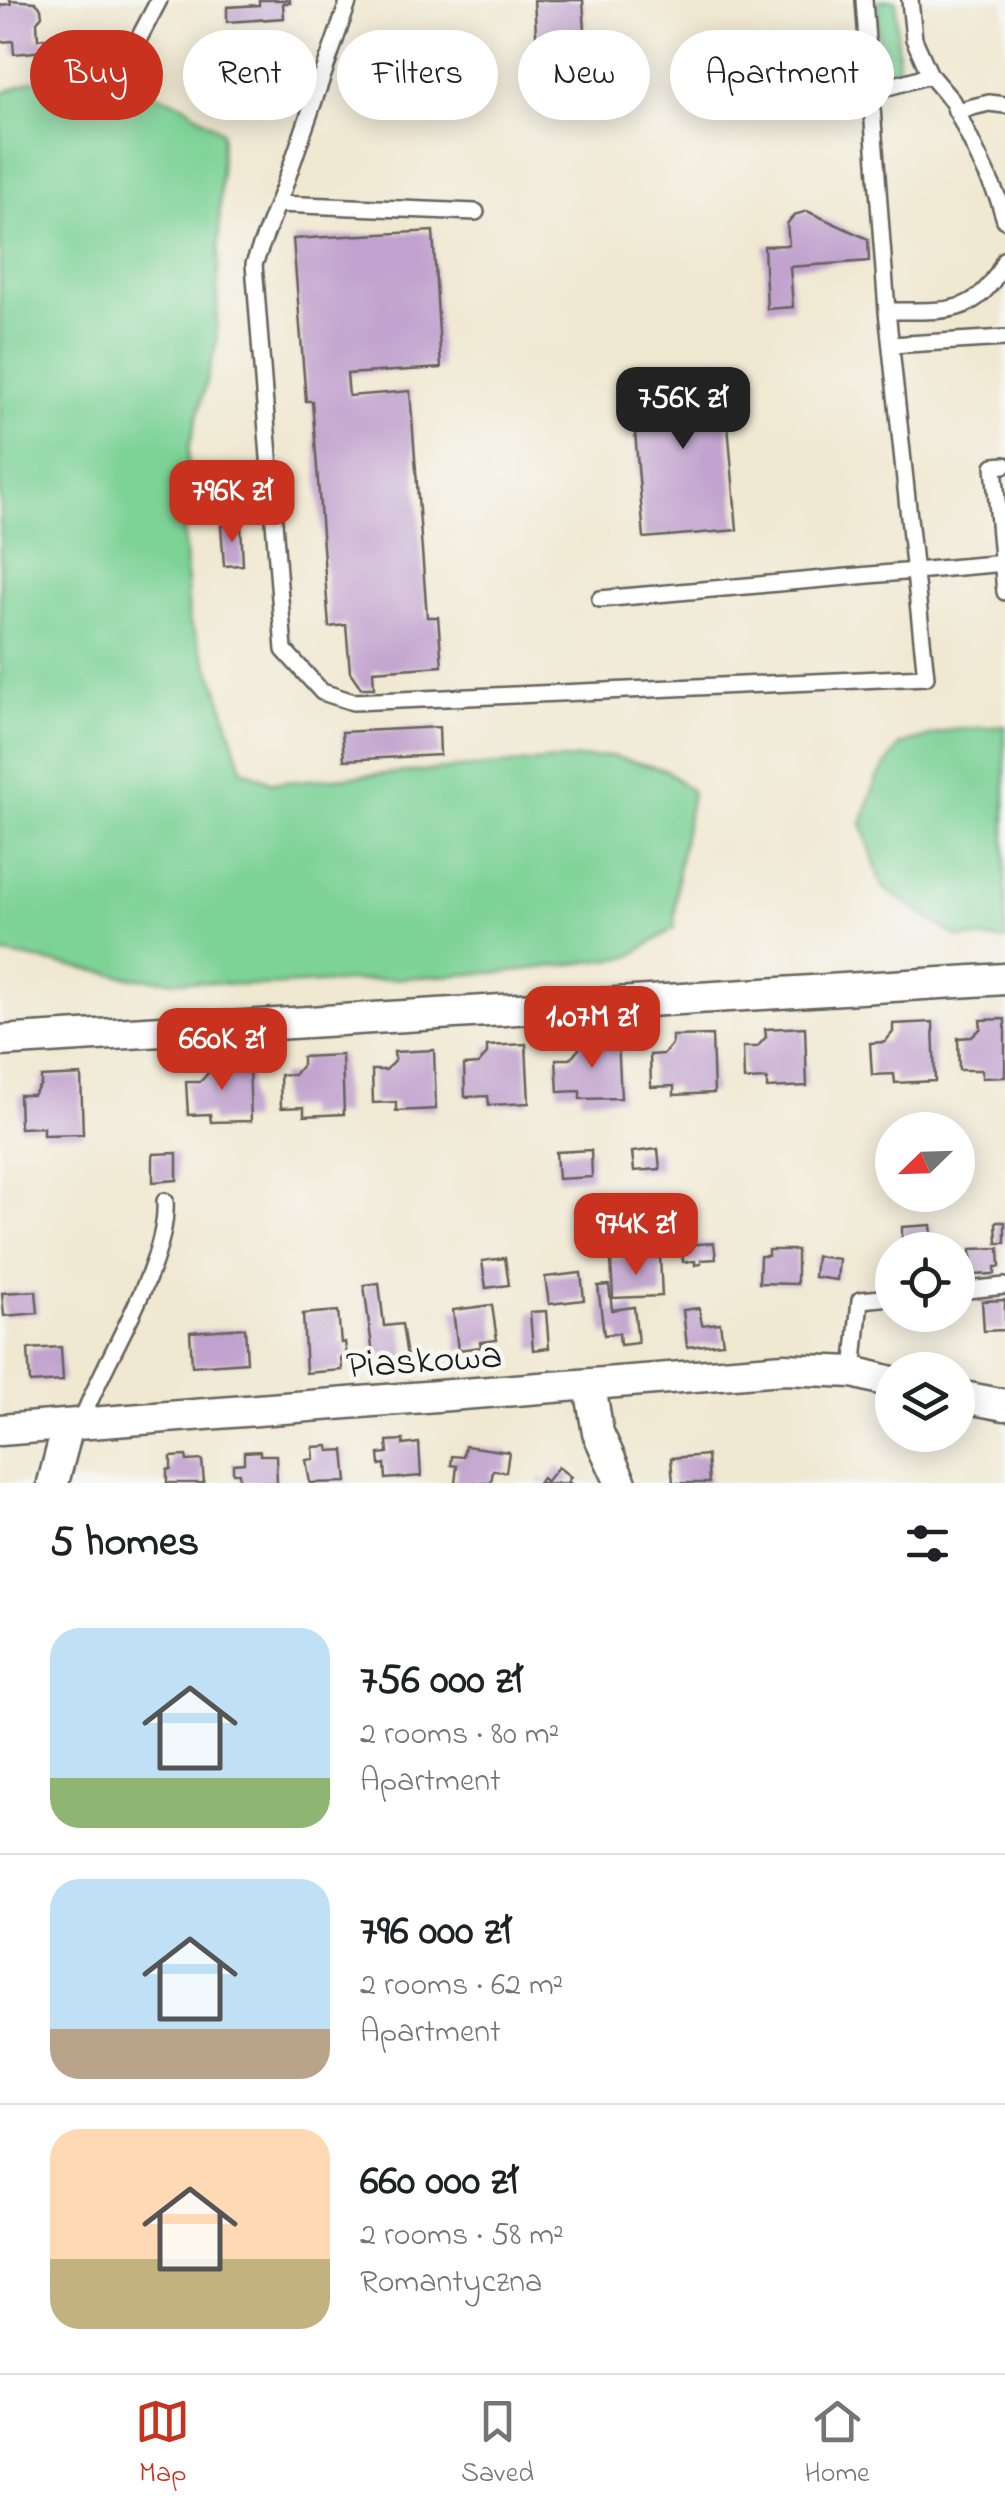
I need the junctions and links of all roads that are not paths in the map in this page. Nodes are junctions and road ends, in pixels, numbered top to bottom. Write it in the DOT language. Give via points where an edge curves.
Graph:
graph roads {
  1 [pos="158,0"];
  2 [pos="349,0"];
  3 [pos="864,0"];
  4 [pos="910,0"];
  5 [pos="144,30"];
  6 [pos="866,30"];
  7 [pos="930,76"];
  8 [pos="894,86"];
  9 [pos="1001,108"];
  10 [pos="956,111"];
  11 [pos="873,120"];
  12 [pos="278,204"];
  13 [pos="476,212"];
  14 [pos="1005,220"];
  15 [pos="1005,259"];
  16 [pos="958,310"];
  17 [pos="887,311"];
  18 [pos="1005,338"];
  19 [pos="961,341"];
  20 [pos="891,345"];
  21 [pos="1005,465"];
  22 [pos="1004,563"];
  23 [pos="914,570"];
  24 [pos="1005,592"];
  25 [pos="600,599"];
  26 [pos="1005,979"];
  27 [pos="0,1041"];
  28 [pos="164,1200"];
  29 [pos="1005,1286"];
  30 [pos="975,1289"];
  31 [pos="875,1299"];
  32 [pos="853,1372"];
  33 [pos="875,1378"];
  34 [pos="590,1386"];
  35 [pos="975,1399"];
  36 [pos="1005,1405"];
  37 [pos="74,1426"];
  38 [pos="0,1430"];
  39 [pos="54,1483"];
  40 [pos="622,1483"];
  1 -- 5 [label="lane"];
  2 -- 12 [label="lane"];
  3 -- 6 [label="lane"];
  4 -- 7 [label="lane" via="914,40"];
  7 -- 8 [label="lane"];
  7 -- 10 [label="lane"];
  9 -- 10 [label="lane"];
  10 -- 14 [label="lane"];
  11 -- 17 [label="lane"];
  12 -- 13 [label="lane"];
  12 -- 23 [label="lane" via="254,264 284,650 322,692 352,702 926,677"];
  15 -- 16 [label="lane" via="992,287"];
  16 -- 17 [label="lane"];
  16 -- 19 [label="lane"];
  17 -- 20 [label="lane"];
  18 -- 19 [label="lane"];
  19 -- 20 [label="lane"];
  20 -- 23 [label="lane"];
  21 -- 22 [label="lane" via="994,466"];
  22 -- 23 [label="lane"];
  22 -- 24 [label="lane"];
  23 -- 25 [label="lane"];
  26 -- 27 [label="street"];
  28 -- 37 [label="lane" via="145,1282"];
  29 -- 30 [label="lane"];
  31 -- 32 [label="lane" via="860,1300"];
  32 -- 33 [label="street, Piaskowa"];
  32 -- 34 [label="street, Piaskowa" via="784,1369"];
  34 -- 37 [label="street, Piaskowa"];
  34 -- 40 [label="street" via="598,1433"];
  35 -- 36 [label="street"];
  37 -- 38 [label="street, Piaskowa"];
  37 -- 39 [label="street"];
}
